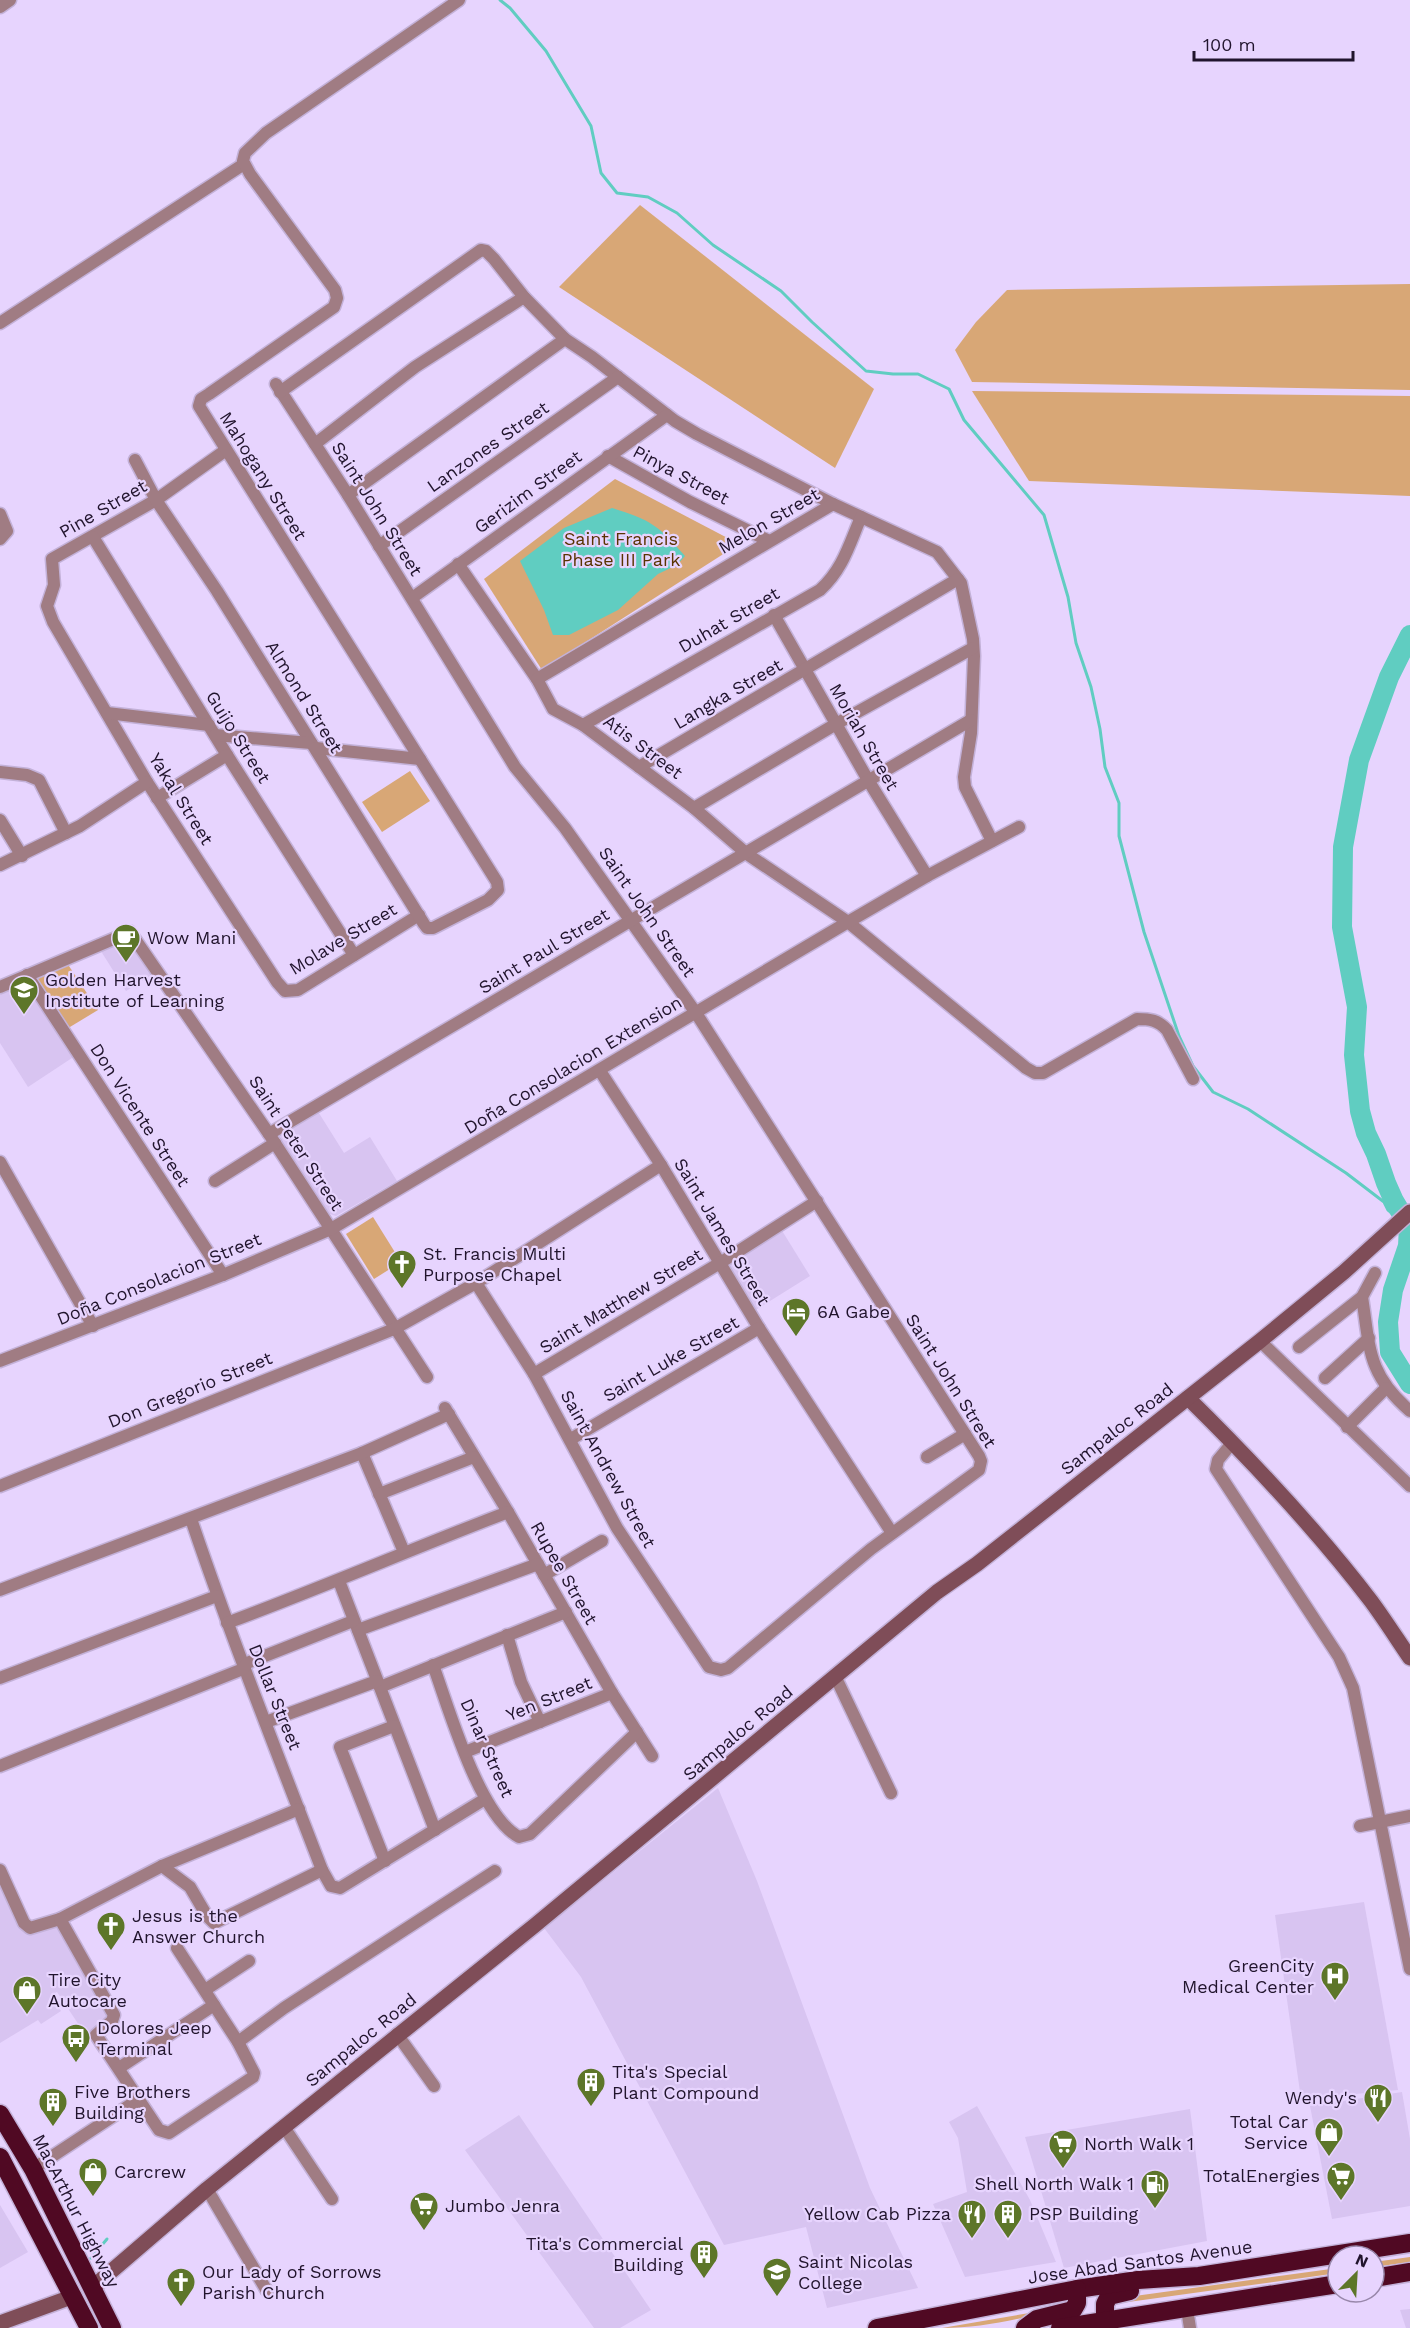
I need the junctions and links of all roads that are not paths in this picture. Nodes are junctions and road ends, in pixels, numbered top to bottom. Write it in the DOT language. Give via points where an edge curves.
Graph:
graph roads {
  1 [pos="10,0"];
  2 [pos="459,0"];
  3 [pos="0,7"];
  4 [pos="244,164"];
  5 [pos="524,297"];
  6 [pos="0,322"];
  7 [pos="565,339"];
  8 [pos="618,377"];
  9 [pos="667,415"];
  10 [pos="315,444"];
  11 [pos="226,450"];
  12 [pos="608,456"];
  13 [pos="135,460"];
  14 [pos="348,495"];
  15 [pos="156,500"];
  16 [pos="833,504"];
  17 [pos="0,514"];
  18 [pos="861,517"];
  19 [pos="3,535"];
  20 [pos="93,537"];
  21 [pos="769,541"];
  22 [pos="379,546"];
  23 [pos="458,564"];
  24 [pos="958,579"];
  25 [pos="411,598"];
  26 [pos="774,615"];
  27 [pos="53,622"];
  28 [pos="973,648"];
  29 [pos="804,670"];
  30 [pos="537,679"];
  31 [pos="107,713"];
  32 [pos="971,720"];
  33 [pos="583,724"];
  34 [pos="837,724"];
  35 [pos="212,730"];
  36 [pos="314,746"];
  37 [pos="227,755"];
  38 [pos="420,759"];
  39 [pos="639,767"];
  40 [pos="0,772"];
  41 [pos="868,780"];
  42 [pos="147,782"];
  43 [pos="157,798"];
  44 [pos="694,808"];
  45 [pos="0,820"];
  46 [pos="1019,827"];
  47 [pos="66,833"];
  48 [pos="992,841"];
  49 [pos="747,854"];
  50 [pos="22,856"];
  51 [pos="0,865"];
  52 [pos="927,876"];
  53 [pos="419,915"];
  54 [pos="630,921"];
  55 [pos="848,922"];
  56 [pos="354,955"];
  57 [pos="27,975"];
  58 [pos="0,987"];
  59 [pos="285,991"];
  60 [pos="696,1013"];
  61 [pos="600,1071"];
  62 [pos="1193,1079"];
  63 [pos="272,1138"];
  64 [pos="0,1162"];
  65 [pos="661,1165"];
  66 [pos="214,1181"];
  67 [pos="817,1201"];
  68 [pos="1410,1212"];
  69 [pos="331,1229"];
  70 [pos="720,1263"];
  71 [pos="1375,1273"];
  72 [pos="223,1275"];
  73 [pos="476,1283"];
  74 [pos="1362,1297"];
  75 [pos="93,1326"];
  76 [pos="759,1328"];
  77 [pos="394,1329"];
  78 [pos="1368,1338"];
  79 [pos="1260,1341"];
  80 [pos="1299,1347"];
  81 [pos="0,1361"];
  82 [pos="534,1374"];
  83 [pos="427,1377"];
  84 [pos="1325,1378"];
  85 [pos="1386,1388"];
  86 [pos="1188,1398"];
  87 [pos="1410,1411"];
  88 [pos="1347,1427"];
  89 [pos="965,1434"];
  90 [pos="571,1439"];
  91 [pos="1233,1442"];
  92 [pos="362,1453"];
  93 [pos="474,1457"];
  94 [pos="927,1457"];
  95 [pos="1408,1478"];
  96 [pos="0,1486"];
  97 [pos="380,1494"];
  98 [pos="508,1512"];
  99 [pos="190,1519"];
  100 [pos="892,1533"];
  101 [pos="602,1541"];
  102 [pos="404,1552"];
  103 [pos="538,1564"];
  104 [pos="544,1575"];
  105 [pos="339,1581"];
  106 [pos="0,1590"];
  107 [pos="217,1596"];
  108 [pos="566,1612"];
  109 [pos="227,1623"];
  110 [pos="356,1625"];
  111 [pos="507,1635"];
  112 [pos="1410,1658"];
  113 [pos="433,1665"];
  114 [pos="243,1669"];
  115 [pos="0,1678"];
  116 [pos="836,1678"];
  117 [pos="378,1684"];
  118 [pos="612,1693"];
  119 [pos="266,1722"];
  120 [pos="540,1722"];
  121 [pos="394,1726"];
  122 [pos="636,1732"];
  123 [pos="465,1752"];
  124 [pos="652,1756"];
  125 [pos="0,1766"];
  126 [pos="891,1793"];
  127 [pos="485,1799"];
  128 [pos="299,1809"];
  129 [pos="1410,1816"];
  130 [pos="1381,1821"];
  131 [pos="1360,1826"];
  132 [pos="435,1830"];
  133 [pos="385,1862"];
  134 [pos="162,1866"];
  135 [pos="0,1870"];
  136 [pos="322,1870"];
  137 [pos="495,1871"];
  138 [pos="60,1919"];
  139 [pos="177,1948"];
  140 [pos="1409,1956"];
  141 [pos="249,1961"];
  142 [pos="1410,1970"];
  143 [pos="205,1990"];
  144 [pos="214,2005"];
  145 [pos="397,2034"];
  146 [pos="238,2042"];
  147 [pos="119,2068"];
  148 [pos="434,2086"];
  149 [pos="139,2098"];
  150 [pos="0,2114"];
  151 [pos="284,2127"];
  152 [pos="0,2157"];
  153 [pos="33,2169"];
  154 [pos="207,2189"];
  155 [pos="332,2199"];
  156 [pos="1410,2243"];
  157 [pos="1410,2272"];
  158 [pos="1386,2276"];
  159 [pos="1138,2280"];
  160 [pos="1326,2286"];
  161 [pos="93,2287"];
  162 [pos="1077,2289"];
  163 [pos="267,2291"];
  164 [pos="64,2300"];
  165 [pos="1187,2309"];
  166 [pos="1105,2321"];
  167 [pos="0,2323"];
  168 [pos="89,2328"];
  169 [pos="112,2328"];
  170 [pos="877,2328"];
  171 [pos="1025,2328"];
  172 [pos="1060,2328"];
  173 [pos="1190,2328"];
  1 -- 3 [label="street"];
  2 -- 4 [label="street" via="266,133 245,153"];
  4 -- 6 [label="street"];
  4 -- 11 [label="street, Mahogany Street" via="337,298 334,306 201,399 199,406"];
  5 -- 7 [label="street"];
  5 -- 10 [label="street" via="415,367"];
  5 -- 10 [label="street, Saint John Street" via="494,259 481,250 278,388"];
  7 -- 8 [label="street"];
  7 -- 14 [label="street"];
  8 -- 9 [label="street"];
  8 -- 22 [label="street, Lanzones Street"];
  9 -- 12 [label="street, Gerizim Street"];
  9 -- 16 [label="street"];
  10 -- 14 [label="street, Saint John Street"];
  11 -- 15 [label="street, Pine Street"];
  11 -- 38 [label="street, Mahogany Street"];
  12 -- 21 [label="street, Pinya Street"];
  12 -- 23 [label="street, Gerizim Street"];
  13 -- 15 [label="street, Almond Street"];
  14 -- 22 [label="street, Saint John Street"];
  15 -- 20 [label="street, Pine Street"];
  15 -- 36 [label="street, Almond Street"];
  16 -- 18 [label="street, Melon Street"];
  16 -- 21 [label="street, Melon Street"];
  17 -- 19 [label="street"];
  18 -- 24 [label="street, Melon Street" via="937,552"];
  18 -- 26 [label="street, Duhat Street" via="834,577 820,590"];
  20 -- 27 [label="street, Pine Street" via="52,559 54,585 47,606"];
  20 -- 35 [label="street, Guijo Street"];
  21 -- 30 [label="street, Melon Street"];
  22 -- 25 [label="street, Saint John Street"];
  23 -- 25 [label="street, Gerizim Street"];
  23 -- 30 [label="street, Atis Street"];
  24 -- 28 [label="street, Melon Street" via="962,583"];
  24 -- 29 [label="street, Langka Street"];
  25 -- 54 [label="street, Saint John Street" via="515,767 565,828"];
  26 -- 29 [label="street, Moriah Street"];
  26 -- 33 [label="street, Duhat Street"];
  27 -- 31 [label="street, Yakal Street"];
  28 -- 32 [label="street, Melon Street"];
  28 -- 34 [label="street"];
  29 -- 34 [label="street, Moriah Street"];
  29 -- 39 [label="street, Langka Street"];
  30 -- 33 [label="street, Atis Street" via="553,709"];
  31 -- 35 [label="street"];
  31 -- 42 [label="street, Yakal Street"];
  32 -- 41 [label="street, Saint Paul Street"];
  32 -- 48 [label="street, Melon Street" via="965,787"];
  33 -- 39 [label="street, Atis Street"];
  34 -- 41 [label="street, Moriah Street"];
  34 -- 44 [label="street"];
  35 -- 36 [label="street"];
  35 -- 37 [label="street, Guijo Street"];
  36 -- 38 [label="street"];
  36 -- 53 [label="street, Almond Street"];
  37 -- 43 [label="street"];
  37 -- 56 [label="street, Guijo Street"];
  38 -- 53 [label="street, Mahogany Street" via="497,882 498,890 488,900 433,928 424,924"];
  39 -- 44 [label="street, Atis Street"];
  40 -- 47 [label="street" via="39,780"];
  41 -- 49 [label="street, Saint Paul Street"];
  41 -- 52 [label="street, Moriah Street"];
  42 -- 43 [label="street, Yakal Street"];
  42 -- 47 [label="street"];
  43 -- 59 [label="street, Yakal Street"];
  44 -- 49 [label="street, Atis Street"];
  45 -- 50 [label="street"];
  46 -- 48 [label="street, Doña Consolacion Extension"];
  47 -- 50 [label="street"];
  48 -- 52 [label="street, Doña Consolacion Extension"];
  49 -- 54 [label="street, Saint Paul Street"];
  49 -- 55 [label="street, Atis Street"];
  50 -- 51 [label="street"];
  52 -- 55 [label="street, Doña Consolacion Extension"];
  53 -- 56 [label="street, Molave Street"];
  54 -- 60 [label="street, Saint John Street"];
  54 -- 63 [label="street, Saint Paul Street"];
  55 -- 60 [label="street, Doña Consolacion Extension"];
  55 -- 62 [label="street, Atis Street" via="1006,1053 1035,1072 1043,1073 1137,1019 1151,1019 1167,1030"];
  56 -- 59 [label="street, Molave Street" via="298,990"];
  57 -- 58 [label="street"];
  57 -- 63 [label="street, Saint Peter Street" via="130,932"];
  57 -- 72 [label="street, Don Vicente Street"];
  60 -- 61 [label="street, Doña Consolacion Extension"];
  60 -- 67 [label="street, Saint John Street"];
  61 -- 65 [label="street, Saint James Street"];
  61 -- 69 [label="street, Doña Consolacion Extension"];
  63 -- 66 [label="street, Saint Paul Street"];
  63 -- 69 [label="street, Saint Peter Street"];
  64 -- 75 [label="street"];
  65 -- 70 [label="street, Saint James Street"];
  65 -- 73 [label="street, Don Gregorio Street"];
  67 -- 70 [label="street, Saint Matthew Street"];
  67 -- 89 [label="street, Saint John Street"];
  68 -- 79 [label="street, Sampaloc Road"];
  69 -- 72 [label="street, Doña Consolacion Street"];
  69 -- 77 [label="street, Saint Peter Street"];
  70 -- 76 [label="street, Saint James Street"];
  70 -- 82 [label="street, Saint Matthew Street"];
  71 -- 74 [label="street"];
  72 -- 75 [label="street, Doña Consolacion Street"];
  73 -- 77 [label="street, Don Gregorio Street"];
  73 -- 82 [label="street, Saint Andrew Street"];
  74 -- 78 [label="street"];
  74 -- 80 [label="street"];
  75 -- 81 [label="street, Doña Consolacion Street"];
  76 -- 90 [label="street, Saint Luke Street"];
  76 -- 100 [label="street, Saint James Street"];
  77 -- 83 [label="street, Saint Peter Street"];
  77 -- 96 [label="street, Don Gregorio Street"];
  78 -- 84 [label="street"];
  78 -- 85 [label="street" via="1372,1359"];
  79 -- 86 [label="street, Sampaloc Road"];
  79 -- 88 [label="street"];
  82 -- 90 [label="street, Saint Andrew Street"];
  85 -- 87 [label="street"];
  85 -- 88 [label="street"];
  86 -- 91 [label="street"];
  86 -- 116 [label="street, Sampaloc Road" via="937,1592"];
  88 -- 95 [label="street"];
  89 -- 94 [label="street"];
  89 -- 100 [label="street, Saint John Street" via="979,1456 981,1466 976,1473"];
  90 -- 100 [label="street, Saint Andrew Street" via="617,1528 705,1665 714,1669 728,1668"];
  91 -- 112 [label="street" via="1312,1528"];
  91 -- 130 [label="street" via="1215,1469 1339,1657 1360,1718"];
  92 -- 93 [label="street, Rupee Street" via="446,1411"];
  92 -- 97 [label="street"];
  92 -- 99 [label="street"];
  93 -- 97 [label="street"];
  93 -- 98 [label="street, Rupee Street"];
  97 -- 102 [label="street"];
  98 -- 102 [label="street"];
  98 -- 103 [label="street, Rupee Street"];
  99 -- 106 [label="street"];
  99 -- 107 [label="street, Dollar Street"];
  101 -- 104 [label="street"];
  102 -- 105 [label="street"];
  103 -- 104 [label="street, Rupee Street"];
  103 -- 110 [label="street"];
  104 -- 108 [label="street, Rupee Street"];
  105 -- 109 [label="street"];
  105 -- 110 [label="street"];
  107 -- 109 [label="street, Dollar Street"];
  107 -- 115 [label="street"];
  108 -- 111 [label="street"];
  108 -- 118 [label="street, Rupee Street"];
  109 -- 114 [label="street, Dollar Street"];
  110 -- 114 [label="street" via="247,1663"];
  110 -- 117 [label="street"];
  111 -- 113 [label="street"];
  111 -- 120 [label="street" via="521,1682"];
  113 -- 117 [label="street"];
  113 -- 123 [label="street, Dinar Street"];
  114 -- 119 [label="street, Dollar Street"];
  114 -- 125 [label="street"];
  116 -- 126 [label="street"];
  116 -- 145 [label="street, Sampaloc Road"];
  117 -- 119 [label="street"];
  117 -- 121 [label="street"];
  118 -- 120 [label="street, Yen Street"];
  118 -- 122 [label="street, Rupee Street"];
  119 -- 128 [label="street, Dollar Street"];
  120 -- 123 [label="street, Yen Street"];
  121 -- 132 [label="street"];
  121 -- 133 [label="street" via="340,1747"];
  122 -- 124 [label="street, Rupee Street"];
  122 -- 127 [label="street, Dinar Street" via="530,1834 519,1837 510,1833"];
  123 -- 127 [label="street, Dinar Street"];
  127 -- 132 [label="street"];
  128 -- 134 [label="street"];
  128 -- 136 [label="street, Dollar Street"];
  129 -- 130 [label="street"];
  130 -- 131 [label="street"];
  130 -- 140 [label="street"];
  132 -- 133 [label="street"];
  133 -- 136 [label="street, Dollar Street" via="340,1888 331,1886"];
  134 -- 136 [label="street" via="190,1887 214,1923"];
  134 -- 138 [label="street"];
  135 -- 138 [label="street" via="24,1923 30,1928"];
  137 -- 146 [label="street"];
  138 -- 147 [label="street" via="114,2014 112,2021 96,2035"];
  139 -- 143 [label="street"];
  140 -- 142 [label="street"];
  141 -- 143 [label="street"];
  143 -- 144 [label="street"];
  144 -- 146 [label="street"];
  144 -- 147 [label="street"];
  145 -- 148 [label="street"];
  145 -- 151 [label="street, Sampaloc Road"];
  146 -- 149 [label="street" via="253,2069 253,2077 169,2133 159,2130"];
  147 -- 149 [label="street"];
  149 -- 153 [label="street"];
  150 -- 153 [label="highway, MacArthur Highway"];
  151 -- 154 [label="street, Sampaloc Road"];
  151 -- 155 [label="street"];
  152 -- 164 [label="highway"];
  153 -- 161 [label="highway, MacArthur Highway"];
  154 -- 161 [label="street, Sampaloc Road"];
  154 -- 163 [label="street"];
  156 -- 159 [label="highway, Jose Abad Santos Avenue" via="1198,2276"];
  157 -- 158 [label="highway"];
  159 -- 162 [label="highway, Jose Abad Santos Avenue"];
  159 -- 166 [label="highway" via="1136,2289 1109,2296"];
  160 -- 165 [label="highway"];
  161 -- 169 [label="highway, MacArthur Highway"];
  162 -- 170 [label="highway, Jose Abad Santos Avenue"];
  162 -- 171 [label="highway" via="1077,2303 1072,2310 1037,2319"];
  164 -- 167 [label="street"];
  164 -- 168 [label="highway"];
  165 -- 166 [label="highway"];
  165 -- 173 [label="street"];
  166 -- 172 [label="highway"];
}
